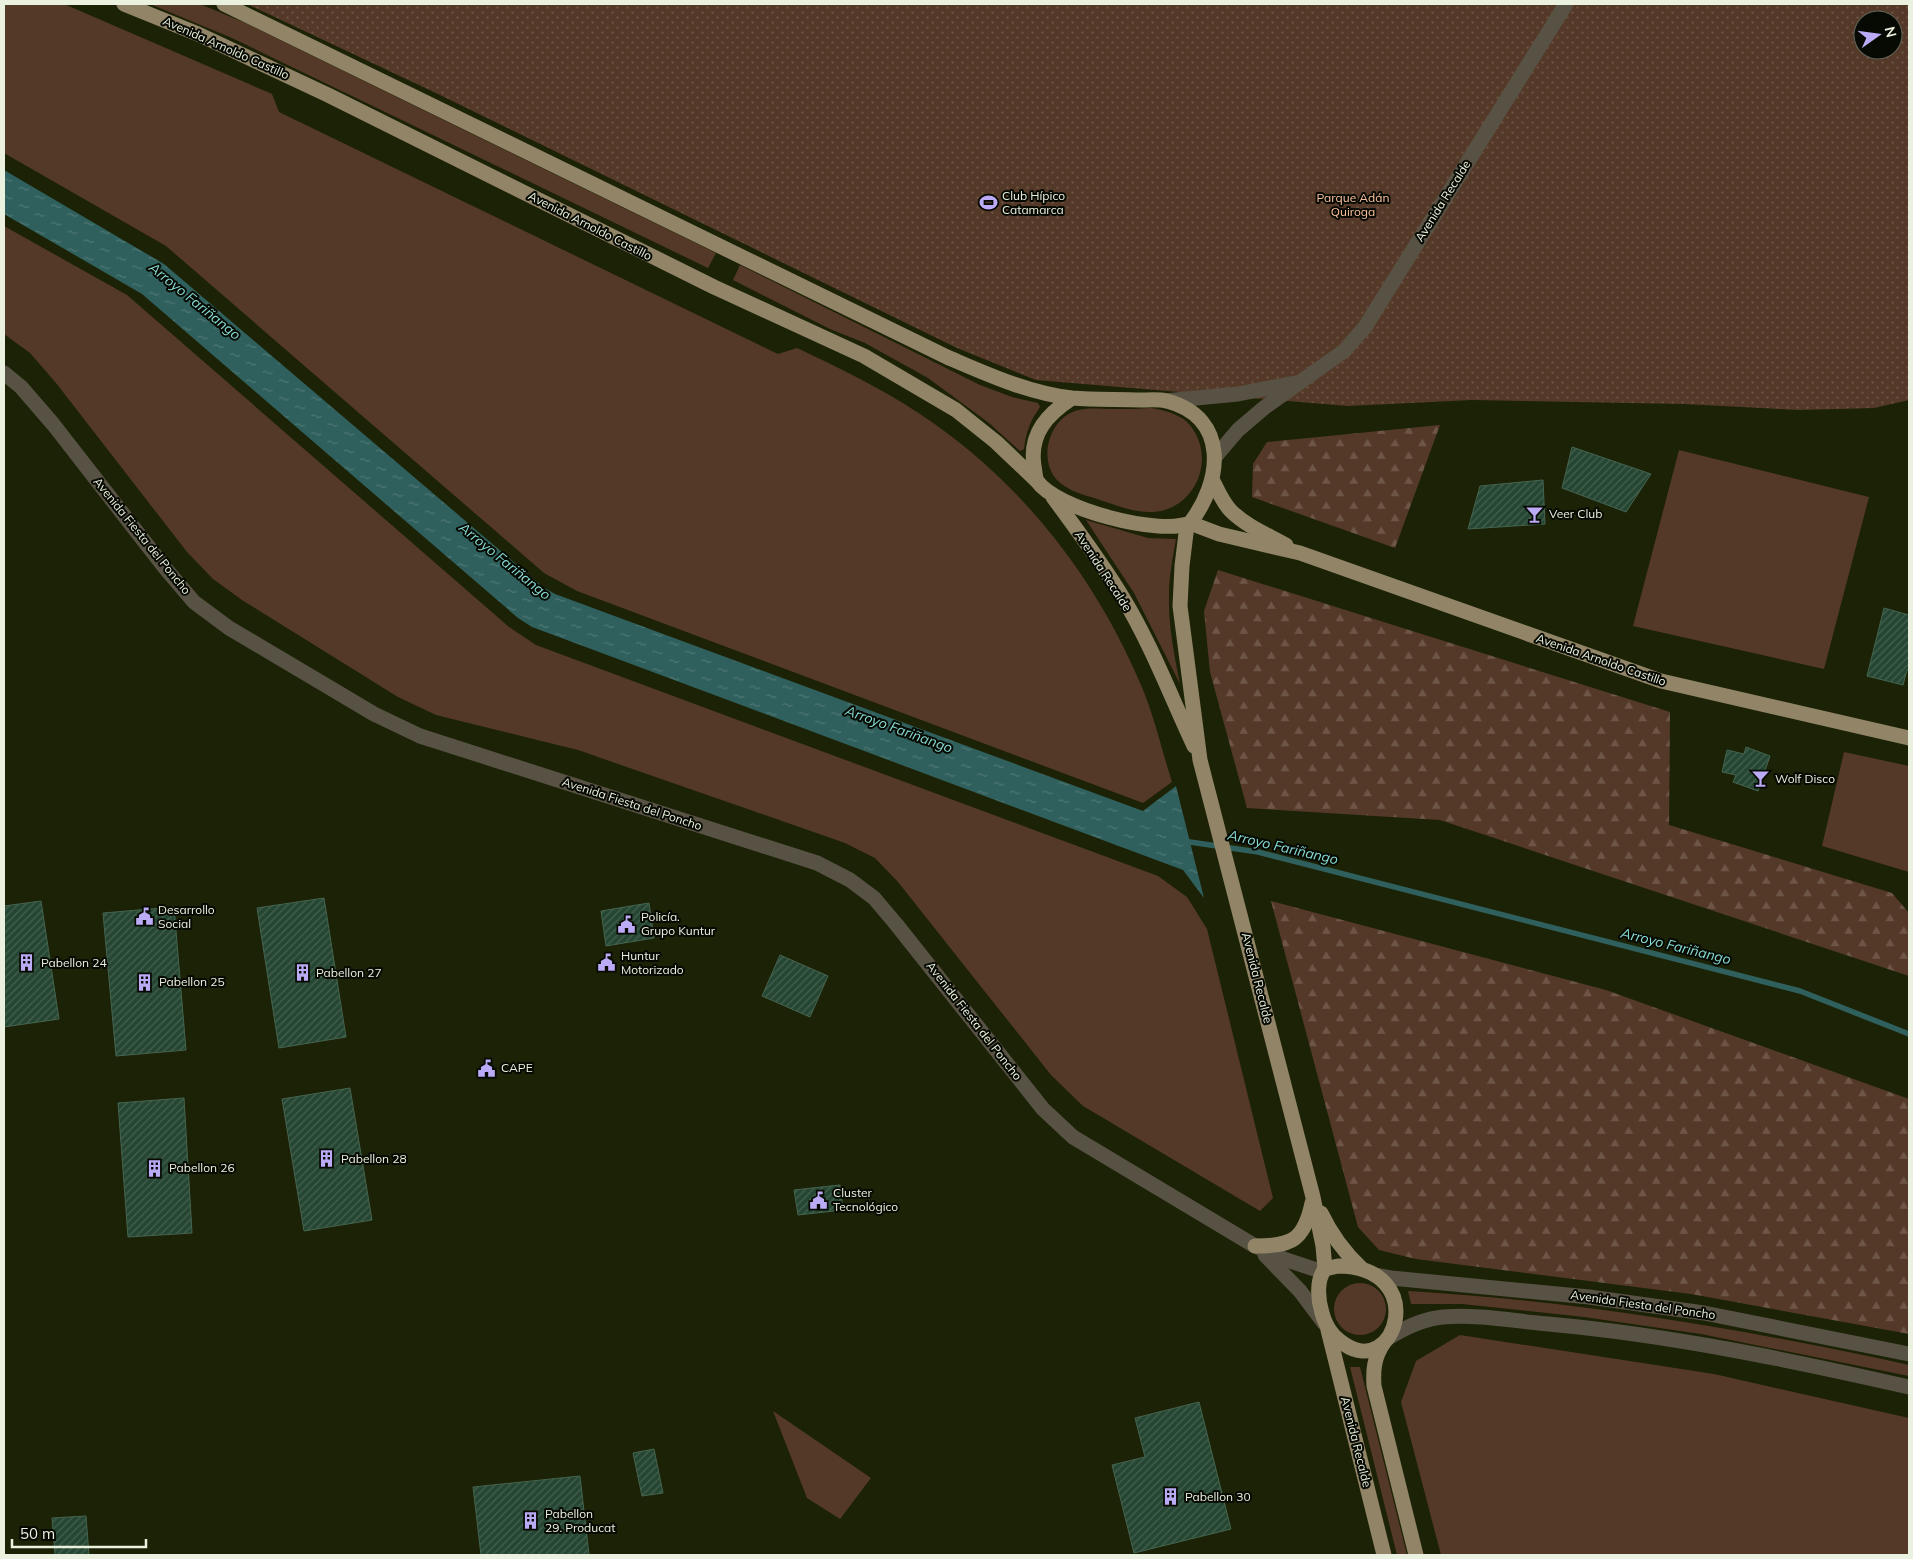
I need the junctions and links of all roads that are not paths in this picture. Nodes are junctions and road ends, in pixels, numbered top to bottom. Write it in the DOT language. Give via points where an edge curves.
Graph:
graph roads {
  1 [pos="124,4"];
  2 [pos="224,4"];
  3 [pos="1566,4"];
  4 [pos="4,372"];
  5 [pos="1301,382"];
  6 [pos="1072,398"];
  7 [pos="1165,401"];
  8 [pos="1215,458"];
  9 [pos="1036,480"];
  10 [pos="1213,480"];
  11 [pos="1051,494"];
  12 [pos="1188,524"];
  13 [pos="1300,553"];
  14 [pos="1909,738"];
  15 [pos="1200,760"];
  16 [pos="1313,1197"];
  17 [pos="1255,1246"];
  18 [pos="1324,1270"];
  19 [pos="1367,1271"];
  20 [pos="1326,1326"];
  21 [pos="1386,1340"];
  22 [pos="1909,1354"];
  23 [pos="1909,1387"];
  24 [pos="1384,1555"];
  25 [pos="1416,1555"];
  1 -- 9 [label="main road, Avenida Arnoldo Castillo" via="198,34 328,95 714,287 864,356 956,410"];
  2 -- 6 [label="main road" via="947,356 1000,380"];
  3 -- 5 [label="street, Avenida Recalde" via="1365,327 1344,351"];
  4 -- 17 [label="street, Avenida Fiesta del Poncho" via="53,424 194,602 229,628 374,714 420,736 817,863 850,880 874,898 1044,1109 1073,1137"];
  5 -- 7 [label="street, Avenida Recalde" via="1238,394"];
  5 -- 8 [label="street, Avenida Recalde" via="1238,430"];
  6 -- 7 [label="main road"];
  6 -- 9 [label="main road" via="1042,423 1033,459"];
  7 -- 8 [label="main road" via="1192,412 1203,424 1211,438"];
  8 -- 10 [label="main road"];
  9 -- 11 [label="main road"];
  10 -- 12 [label="main road" via="1203,504"];
  10 -- 13 [label="main road, Avenida Arnoldo Castillo" via="1230,511"];
  11 -- 12 [label="main road" via="1070,504 1132,523 1164,528"];
  11 -- 15 [label="main road, Avenida Recalde" via="1124,598"];
  12 -- 13 [label="main road, Avenida Arnoldo Castillo"];
  12 -- 15 [label="main road, Avenida Recalde" via="1180,606"];
  13 -- 14 [label="main road, Avenida Arnoldo Castillo" via="1661,682"];
  15 -- 16 [label="main road, Avenida Recalde"];
  16 -- 17 [label="main road" via="1308,1222 1299,1235 1286,1244"];
  16 -- 18 [label="main road, Avenida Recalde" via="1323,1246"];
  16 -- 19 [label="main road, Avenida Recalde" via="1346,1254"];
  17 -- 18 [label="street, Avenida Fiesta del Poncho" via="1284,1259"];
  17 -- 20 [label="street, Avenida Fiesta del Poncho" via="1300,1290"];
  18 -- 19 [label="main road" via="1338,1266"];
  18 -- 20 [label="main road" via="1319,1293"];
  19 -- 21 [label="main road" via="1385,1283 1395,1300 1394,1326"];
  19 -- 22 [label="street, Avenida Fiesta del Poncho" via="1390,1278 1589,1297 1704,1313"];
  20 -- 21 [label="main road" via="1349,1347 1359,1350 1368,1350"];
  20 -- 24 [label="main road, Avenida Recalde"];
  21 -- 23 [label="street" via="1423,1321 1463,1316 1583,1327 1698,1344"];
  21 -- 25 [label="main road" via="1376,1354 1374,1386"];
}
